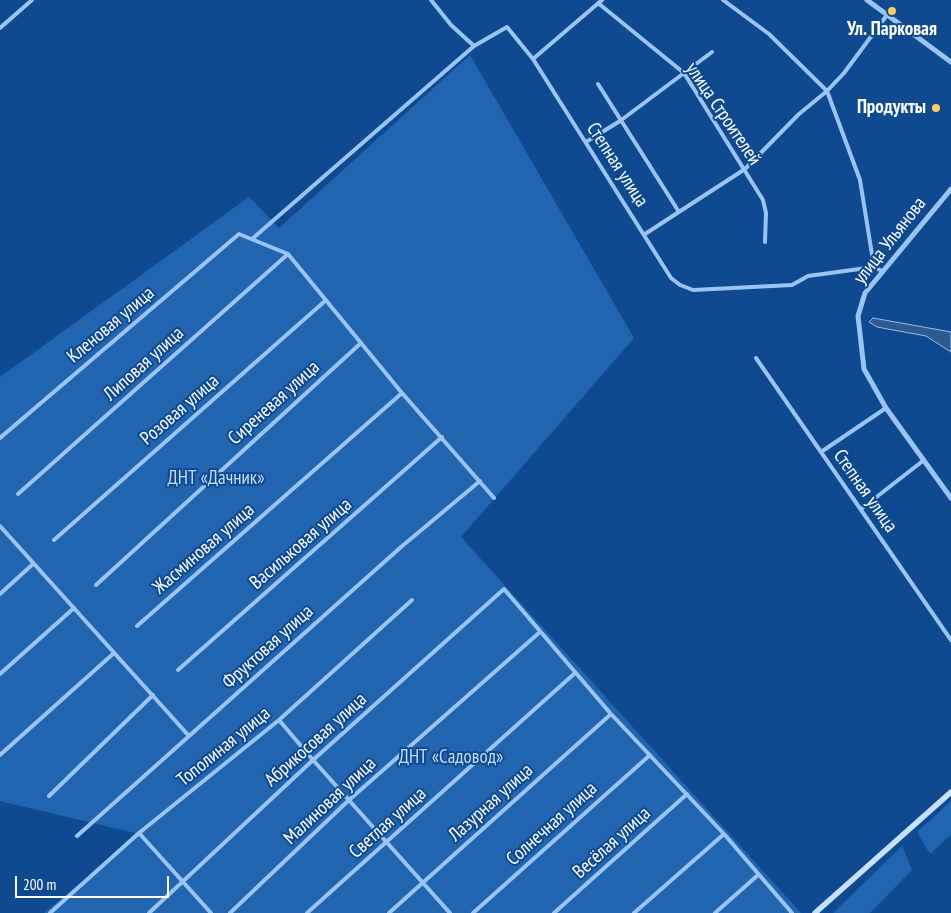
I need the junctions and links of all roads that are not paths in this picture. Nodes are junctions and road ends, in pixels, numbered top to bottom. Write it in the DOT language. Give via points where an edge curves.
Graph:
graph roads {
  1 [pos="32,0"];
  2 [pos="722,0"];
  3 [pos="867,0"];
  4 [pos="434,1"];
  5 [pos="600,2"];
  6 [pos="887,15"];
  7 [pos="0,28"];
  8 [pos="474,46"];
  9 [pos="712,52"];
  10 [pos="532,59"];
  11 [pos="951,62"];
  12 [pos="684,73"];
  13 [pos="598,84"];
  14 [pos="827,91"];
  15 [pos="620,121"];
  16 [pos="586,142"];
  17 [pos="745,169"];
  18 [pos="951,189"];
  19 [pos="679,212"];
  20 [pos="645,234"];
  21 [pos="252,239"];
  22 [pos="765,242"];
  23 [pos="288,254"];
  24 [pos="874,267"];
  25 [pos="882,271"];
  26 [pos="325,301"];
  27 [pos="361,343"];
  28 [pos="756,358"];
  29 [pos="402,392"];
  30 [pos="886,408"];
  31 [pos="442,437"];
  32 [pos="0,438"];
  33 [pos="821,452"];
  34 [pos="924,460"];
  35 [pos="480,481"];
  36 [pos="18,494"];
  37 [pos="494,498"];
  38 [pos="951,498"];
  39 [pos="861,509"];
  40 [pos="0,526"];
  41 [pos="54,540"];
  42 [pos="33,564"];
  43 [pos="96,585"];
  44 [pos="0,594"];
  45 [pos="412,600"];
  46 [pos="74,608"];
  47 [pos="137,626"];
  48 [pos="540,632"];
  49 [pos="951,640"];
  50 [pos="114,653"];
  51 [pos="178,670"];
  52 [pos="575,673"];
  53 [pos="0,674"];
  54 [pos="153,695"];
  55 [pos="611,714"];
  56 [pos="279,720"];
  57 [pos="189,736"];
  58 [pos="0,755"];
  59 [pos="650,755"];
  60 [pos="313,760"];
  61 [pos="951,792"];
  62 [pos="687,794"];
  63 [pos="48,796"];
  64 [pos="349,800"];
  65 [pos="139,834"];
  66 [pos="724,834"];
  67 [pos="77,836"];
  68 [pos="387,843"];
  69 [pos="758,875"];
  70 [pos="184,881"];
  71 [pos="423,883"];
  72 [pos="790,912"];
  73 [pos="50,913"];
  74 [pos="149,913"];
  75 [pos="211,913"];
  76 [pos="230,913"];
  77 [pos="307,913"];
  78 [pos="390,913"];
  79 [pos="450,913"];
  80 [pos="473,913"];
  81 [pos="554,913"];
  82 [pos="634,913"];
  83 [pos="715,913"];
  84 [pos="815,913"];
  1 -- 7 [label="street"];
  2 -- 14 [label="street" via="769,34"];
  3 -- 6 [label="street"];
  4 -- 8 [label="street" via="451,25"];
  5 -- 10 [label="street"];
  5 -- 12 [label="street, улица Строителей"];
  6 -- 11 [label="street"];
  6 -- 14 [label="street"];
  8 -- 10 [label="street, Степная улица" via="507,27"];
  8 -- 21 [label="street"];
  9 -- 12 [label="street"];
  10 -- 16 [label="street, Степная улица"];
  12 -- 15 [label="street"];
  12 -- 17 [label="street, улица Строителей"];
  13 -- 15 [label="street"];
  14 -- 17 [label="street" via="799,114"];
  14 -- 24 [label="street" via="860,180"];
  15 -- 16 [label="street"];
  15 -- 19 [label="street"];
  16 -- 20 [label="street, Степная улица"];
  17 -- 19 [label="street"];
  17 -- 22 [label="street, улица Строителей" via="763,200"];
  18 -- 25 [label="street, улица Ульянова"];
  19 -- 20 [label="street"];
  20 -- 24 [label="street, Степная улица" via="672,278 693,290 792,285 808,276"];
  21 -- 23 [label="street"];
  21 -- 32 [label="street, Кленовая улица" via="239,234"];
  23 -- 26 [label="street"];
  23 -- 36 [label="street, Липовая улица"];
  24 -- 25 [label="street"];
  25 -- 30 [label="street, улица Ульянова" via="865,294 858,316 864,369"];
  26 -- 27 [label="street"];
  26 -- 41 [label="street, Розовая улица"];
  27 -- 29 [label="street"];
  27 -- 43 [label="street, Сиреневая улица"];
  28 -- 33 [label="street, Степная улица"];
  29 -- 31 [label="street"];
  29 -- 47 [label="street, Жасминовая улица"];
  30 -- 33 [label="street"];
  30 -- 34 [label="street, улица Ульянова"];
  31 -- 35 [label="street"];
  31 -- 51 [label="street, Васильковая улица"];
  33 -- 39 [label="street, Степная улица"];
  34 -- 38 [label="street, улица Ульянова"];
  34 -- 39 [label="street"];
  35 -- 37 [label="street"];
  35 -- 57 [label="street, Фруктовая улица" via="401,546"];
  39 -- 49 [label="street, Степная улица"];
  40 -- 42 [label="street"];
  42 -- 44 [label="street"];
  42 -- 46 [label="street"];
  45 -- 56 [label="street, Тополиная улица"];
  46 -- 50 [label="street"];
  46 -- 53 [label="street"];
  48 -- 52 [label="street"];
  48 -- 60 [label="street, Абрикосовая улица" via="504,589"];
  48 -- 64 [label="street, Малиновая улица"];
  50 -- 54 [label="street"];
  50 -- 58 [label="street"];
  52 -- 55 [label="street"];
  52 -- 68 [label="street, Светлая улица"];
  54 -- 57 [label="street"];
  54 -- 63 [label="street"];
  55 -- 59 [label="street"];
  55 -- 71 [label="street, Лазурная улица"];
  56 -- 60 [label="street"];
  56 -- 65 [label="street, Тополиная улица"];
  57 -- 67 [label="street, Фруктовая улица"];
  59 -- 62 [label="street"];
  59 -- 80 [label="street, Солнечная улица"];
  60 -- 64 [label="street"];
  60 -- 70 [label="street, Абрикосовая улица"];
  61 -- 84 [label="main road"];
  62 -- 66 [label="street"];
  62 -- 81 [label="street, Весёлая улица"];
  64 -- 68 [label="street"];
  64 -- 76 [label="street, Малиновая улица"];
  65 -- 70 [label="street"];
  65 -- 73 [label="street, Тополиная улица"];
  66 -- 69 [label="street"];
  66 -- 82 [label="street"];
  68 -- 71 [label="street"];
  68 -- 77 [label="street, Светлая улица"];
  69 -- 72 [label="street"];
  69 -- 83 [label="street"];
  70 -- 74 [label="street, Абрикосовая улица"];
  70 -- 75 [label="street"];
  71 -- 78 [label="street, Лазурная улица"];
  71 -- 79 [label="street"];
}
